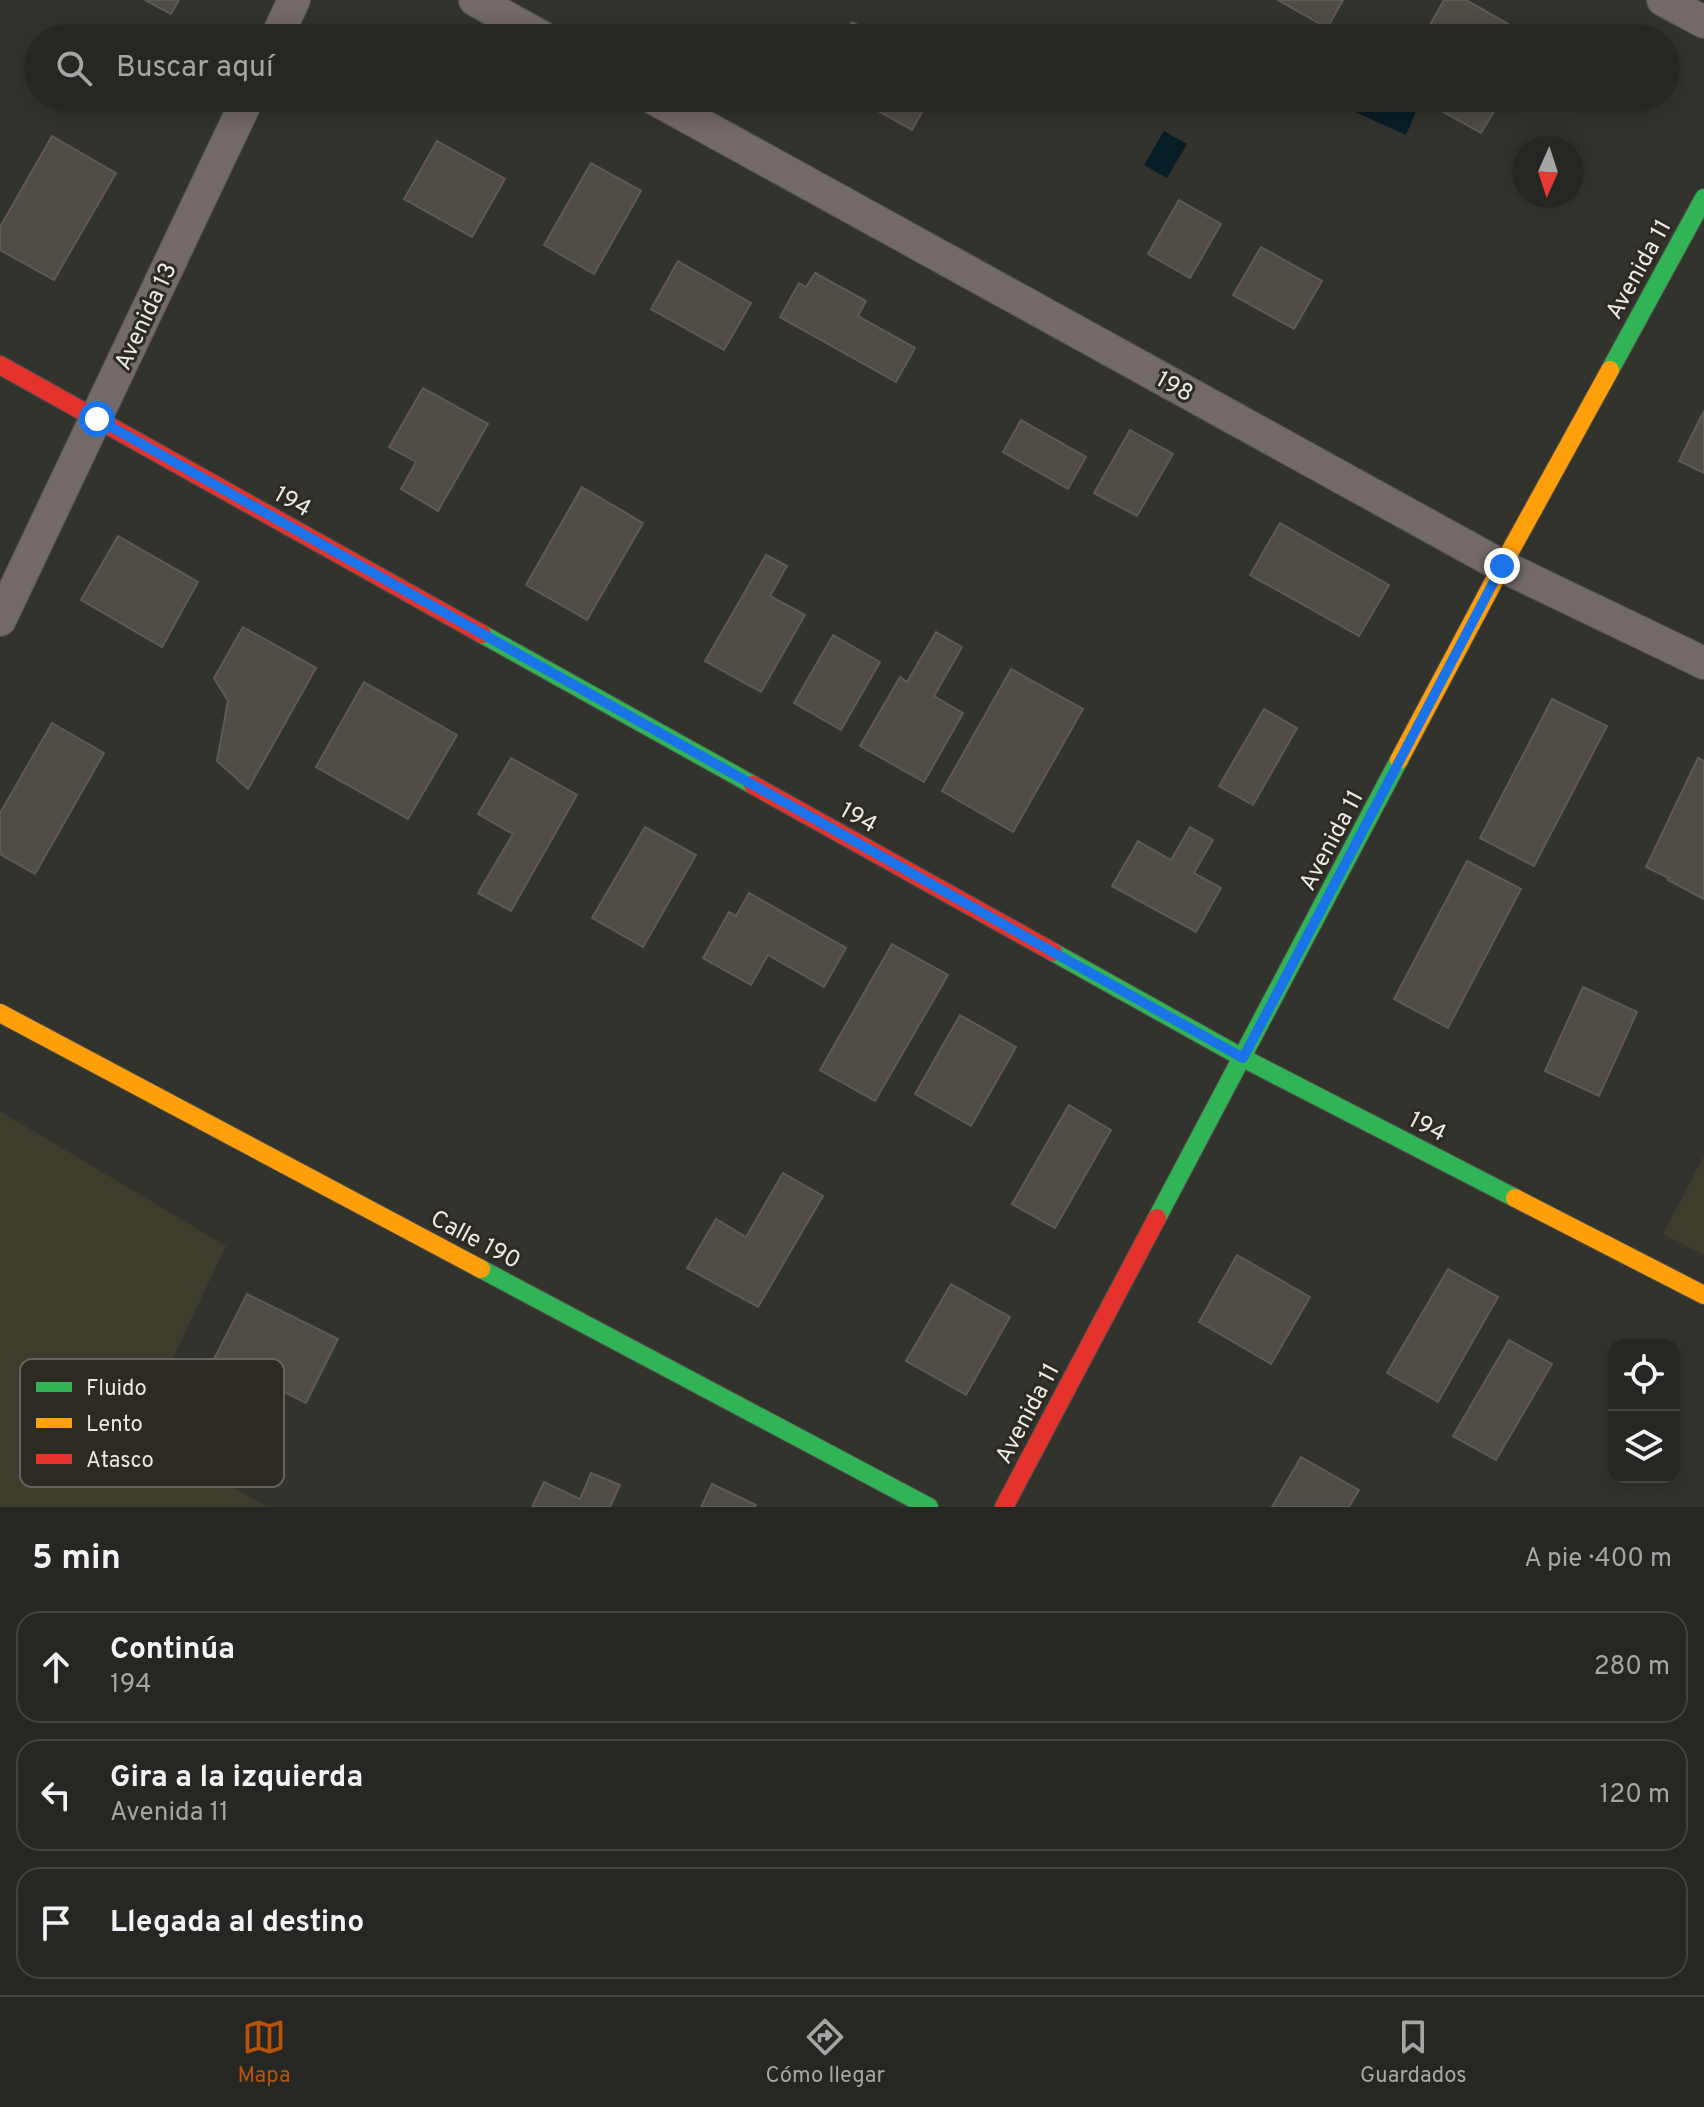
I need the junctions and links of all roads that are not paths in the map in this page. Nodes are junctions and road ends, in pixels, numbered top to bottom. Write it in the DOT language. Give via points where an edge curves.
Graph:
graph roads {
  1 [pos="294,0"];
  2 [pos="475,0"];
  3 [pos="1663,0"];
  4 [pos="1704,22"];
  5 [pos="283,24"];
  6 [pos="519,24"];
  7 [pos="241,112"];
  8 [pos="678,112"];
  9 [pos="1704,198"];
  10 [pos="0,365"];
  11 [pos="97,419"];
  12 [pos="1502,566"];
  13 [pos="0,620"];
  14 [pos="1704,663"];
  15 [pos="0,1013"];
  16 [pos="1243,1058"];
  17 [pos="1704,1295"];
  18 [pos="929,1507"];
  19 [pos="1004,1507"];
  1 -- 5 [label="street"];
  2 -- 6 [label="street"];
  3 -- 4 [label="street"];
  7 -- 11 [label="street, Avenida 13"];
  8 -- 12 [label="street, 198"];
  9 -- 12 [label="street, Avenida 11"];
  10 -- 11 [label="street, 194"];
  11 -- 13 [label="street, Avenida 13"];
  11 -- 16 [label="street, 194"];
  12 -- 14 [label="street, 198"];
  12 -- 16 [label="street, Avenida 11"];
  15 -- 18 [label="street, Calle 190"];
  16 -- 17 [label="street, 194"];
  16 -- 19 [label="street, Avenida 11"];
}
